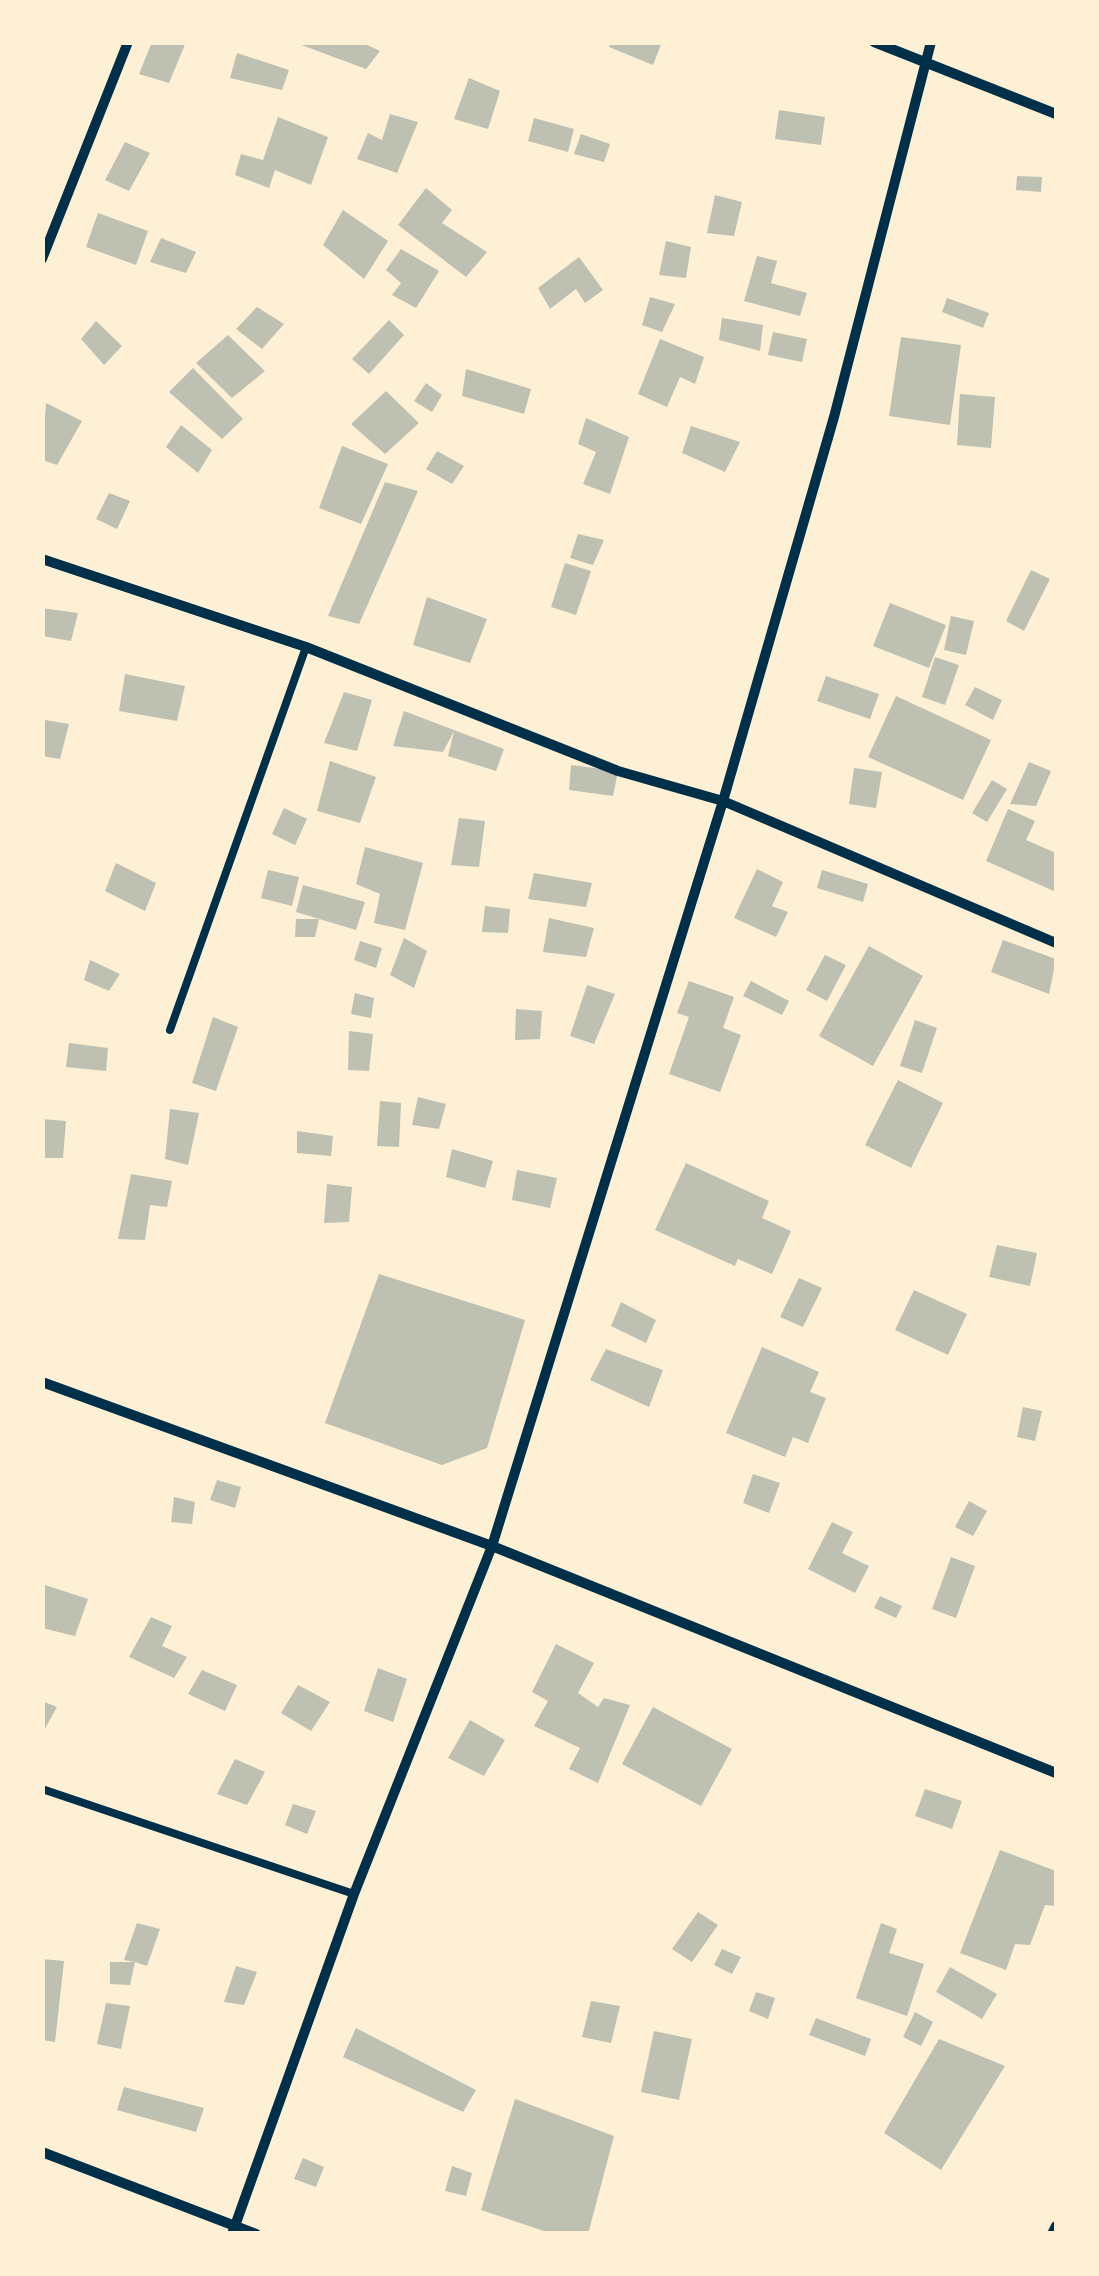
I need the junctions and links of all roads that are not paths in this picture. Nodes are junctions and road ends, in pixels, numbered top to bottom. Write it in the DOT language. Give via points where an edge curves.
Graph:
graph roads {
  1 [pos="128,42"];
  2 [pos="874,42"];
  3 [pos="931,42"];
  4 [pos="928,63"];
  5 [pos="1056,114"];
  6 [pos="42,259"];
  7 [pos="42,559"];
  8 [pos="306,647"];
  9 [pos="723,801"];
  10 [pos="1056,943"];
  11 [pos="170,1030"];
  12 [pos="42,1382"];
  13 [pos="492,1546"];
  14 [pos="1056,1774"];
  15 [pos="42,1789"];
  16 [pos="354,1894"];
  17 [pos="42,2152"];
  18 [pos="1056,2226"];
  19 [pos="234,2229"];
  20 [pos="256,2234"];
  21 [pos="1052,2234"];
  1 -- 6 [label="street"];
  2 -- 4 [label="street"];
  3 -- 4 [label="street"];
  4 -- 5 [label="street"];
  4 -- 9 [label="street"];
  7 -- 8 [label="street"];
  8 -- 9 [label="street" via="618,772"];
  8 -- 11 [label="lane"];
  9 -- 10 [label="street"];
  9 -- 13 [label="street"];
  12 -- 13 [label="street"];
  13 -- 14 [label="street"];
  13 -- 16 [label="street"];
  15 -- 16 [label="lane"];
  16 -- 19 [label="street"];
  17 -- 19 [label="street"];
  18 -- 21 [label="street"];
  19 -- 20 [label="street"];
}
